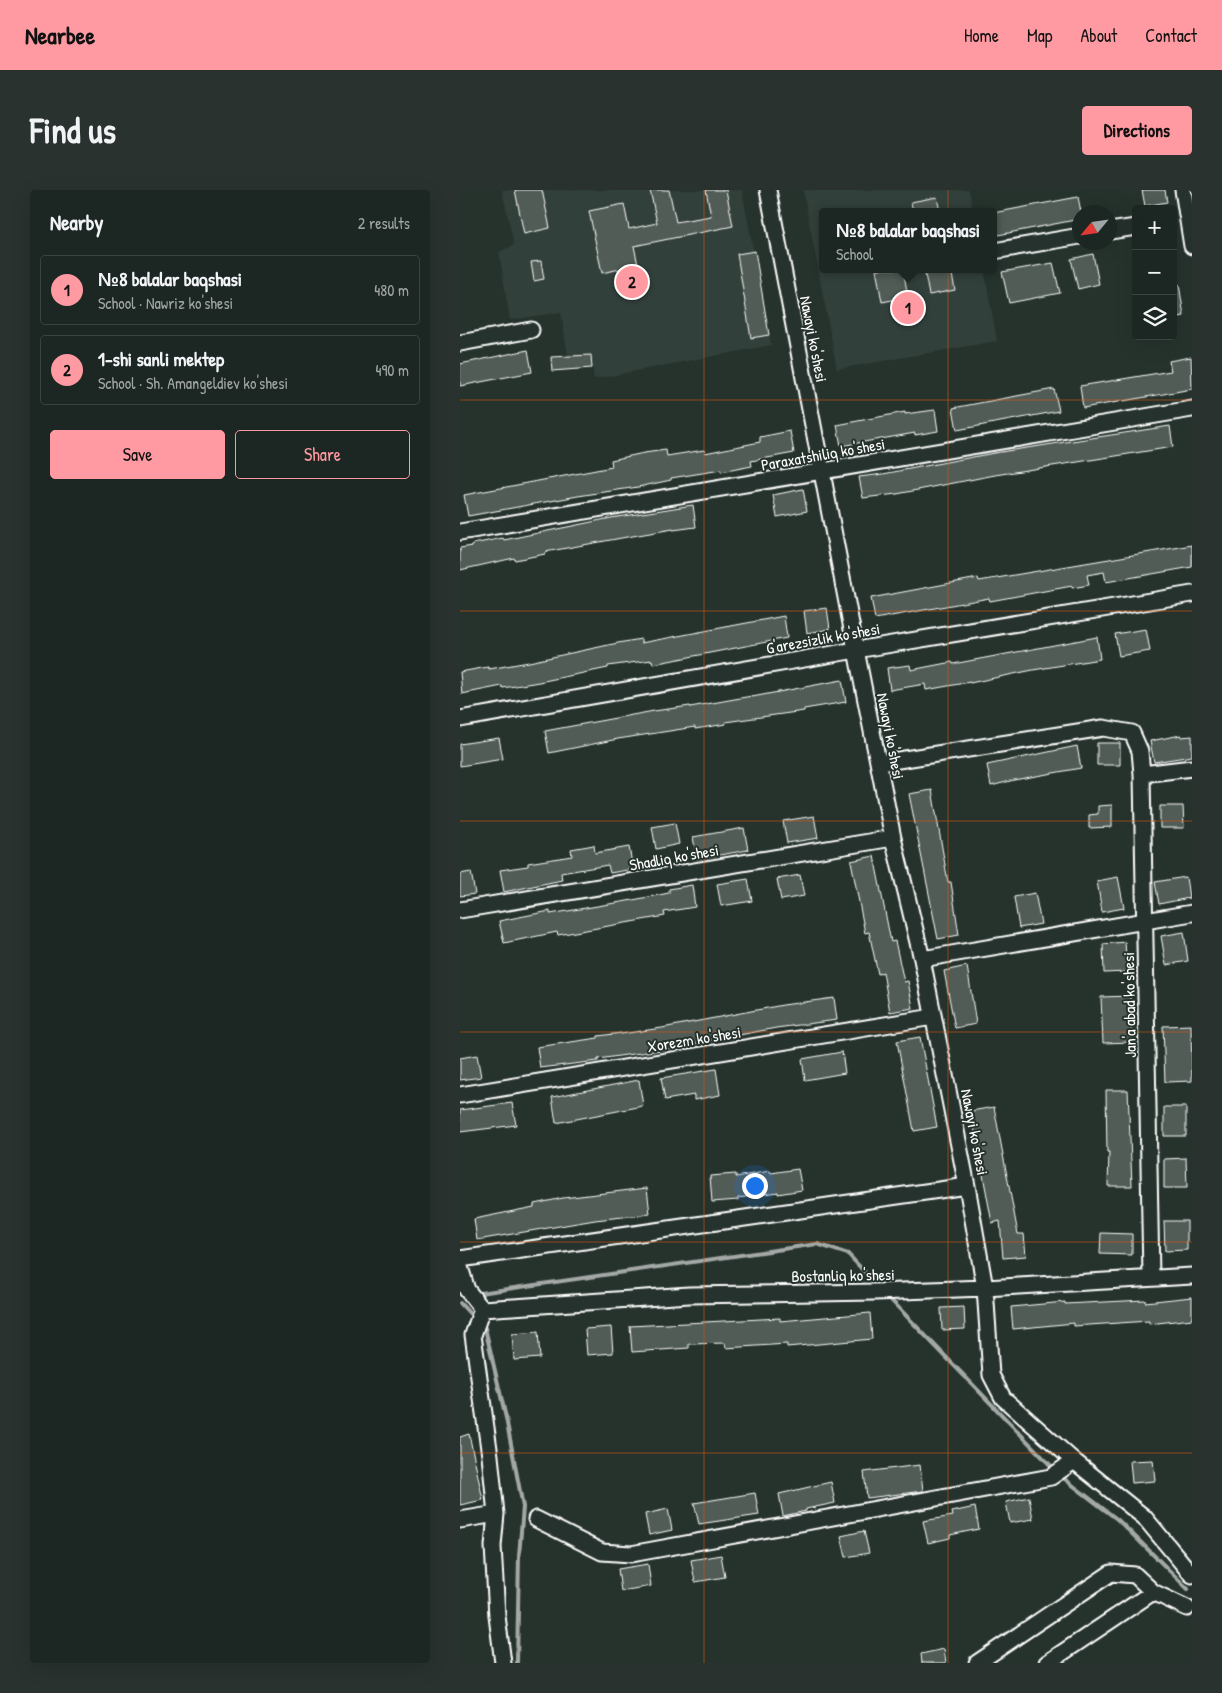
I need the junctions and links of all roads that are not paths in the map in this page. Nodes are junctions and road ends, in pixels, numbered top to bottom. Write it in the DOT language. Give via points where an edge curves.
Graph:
graph roads {
  1 [pos="768,190"];
  2 [pos="1183,190"];
  3 [pos="1184,218"];
  4 [pos="1132,228"];
  5 [pos="1117,230"];
  6 [pos="1072,237"];
  7 [pos="1192,246"];
  8 [pos="997,250"];
  9 [pos="531,330"];
  10 [pos="460,344"];
  11 [pos="1192,409"];
  12 [pos="821,472"];
  13 [pos="460,532"];
  14 [pos="1192,594"];
  15 [pos="856,650"];
  16 [pos="460,719"];
  17 [pos="879,763"];
  18 [pos="1192,768"];
  19 [pos="1142,774"];
  20 [pos="893,838"];
  21 [pos="460,910"];
  22 [pos="1192,913"];
  23 [pos="1144,922"];
  24 [pos="922,958"];
  25 [pos="933,1017"];
  26 [pos="460,1095"];
  27 [pos="968,1186"];
  28 [pos="460,1259"];
  29 [pos="460,1267"];
  30 [pos="1192,1276"];
  31 [pos="1151,1278"];
  32 [pos="985,1288"];
  33 [pos="488,1309"];
  34 [pos="1074,1461"];
  35 [pos="496,1514"];
  36 [pos="536,1519"];
  37 [pos="460,1520"];
  38 [pos="1192,1575"];
  39 [pos="1153,1592"];
  40 [pos="1190,1608"];
  41 [pos="503,1663"];
  42 [pos="977,1663"];
  43 [pos="1047,1663"];
  1 -- 12 [label="street, Nawayi ko'shesi"];
  2 -- 3 [label="street"];
  3 -- 7 [label="street"];
  4 -- 5 [label="street"];
  6 -- 8 [label="street"];
  9 -- 10 [label="street"];
  11 -- 12 [label="street, Paraxatshiliq ko'shesi"];
  12 -- 13 [label="street, Paraxatshiliq ko'shesi"];
  12 -- 15 [label="street, Nawayi ko'shesi"];
  14 -- 15 [label="street, G'arezsizlik ko'shesi"];
  15 -- 16 [label="street, G'arezsizlik ko'shesi"];
  15 -- 17 [label="street, Nawayi ko'shesi"];
  17 -- 19 [label="street, Jan'a abad ko'shesi" via="1103,728 1132,733 1140,751"];
  17 -- 20 [label="street, Nawayi ko'shesi"];
  18 -- 19 [label="street"];
  19 -- 23 [label="street, Jan'a abad ko'shesi"];
  20 -- 21 [label="street, Shadliq ko'shesi"];
  20 -- 24 [label="street, Nawayi ko'shesi"];
  22 -- 23 [label="street"];
  23 -- 24 [label="street"];
  23 -- 31 [label="street, Jan'a abad ko'shesi"];
  24 -- 25 [label="street, Nawayi ko'shesi"];
  25 -- 26 [label="street, Xorezm ko'shesi"];
  25 -- 27 [label="street, Nawayi ko'shesi"];
  27 -- 28 [label="street"];
  27 -- 32 [label="street, Nawayi ko'shesi"];
  29 -- 33 [label="street" via="468,1290"];
  30 -- 31 [label="street, Bostanliq ko'shesi"];
  31 -- 32 [label="street, Bostanliq ko'shesi"];
  32 -- 33 [label="street, Bostanliq ko'shesi" via="689,1295"];
  32 -- 34 [label="street, Nawayi ko'shesi" via="991,1375 995,1383 1003,1398"];
  33 -- 35 [label="street" via="473,1335"];
  34 -- 36 [label="street" via="1051,1477 631,1554 602,1552"];
  34 -- 38 [label="street, Nawayi ko'shesi" via="1144,1517"];
  35 -- 37 [label="street"];
  35 -- 41 [label="street" via="493,1546 496,1616"];
  39 -- 40 [label="street"];
  39 -- 42 [label="street" via="1135,1575 1111,1573"];
  39 -- 43 [label="street"];
}
